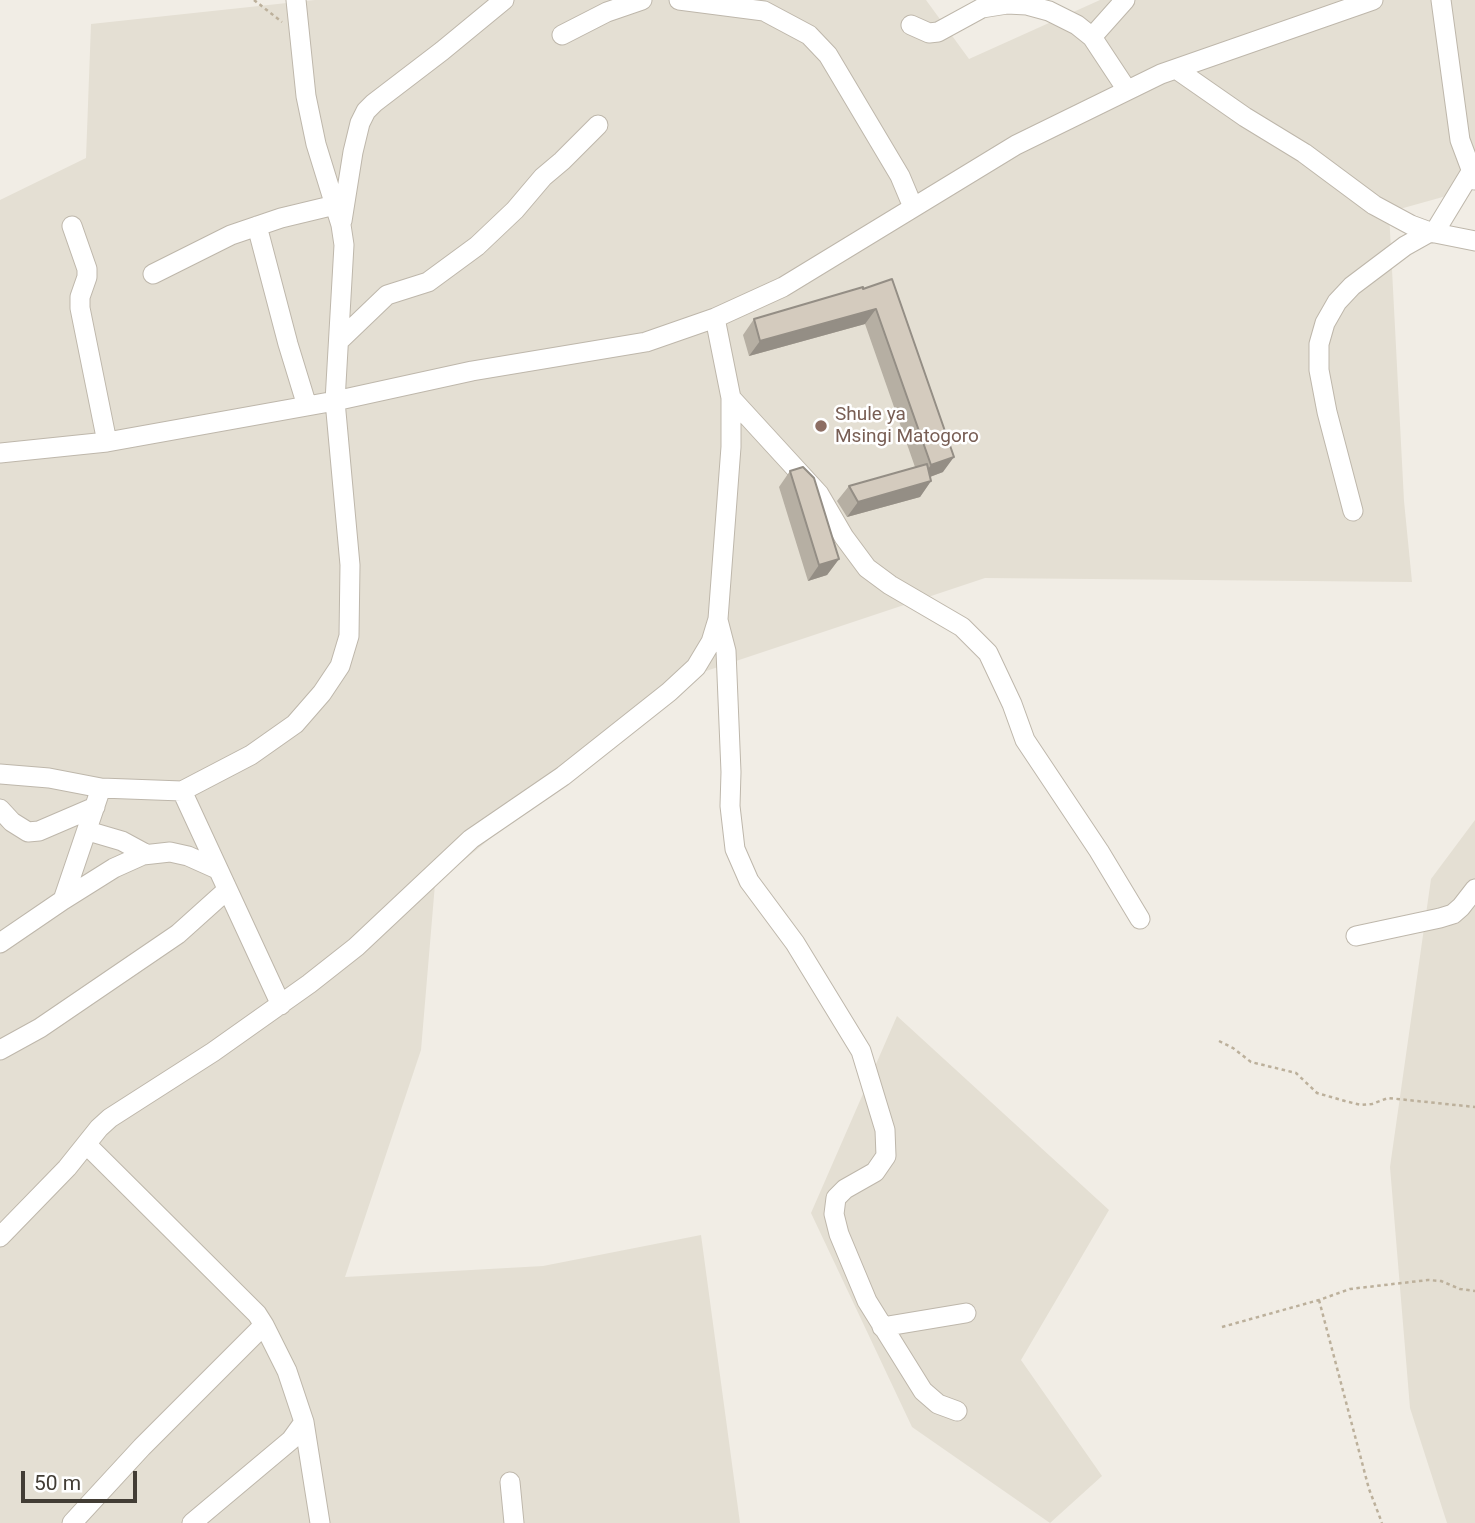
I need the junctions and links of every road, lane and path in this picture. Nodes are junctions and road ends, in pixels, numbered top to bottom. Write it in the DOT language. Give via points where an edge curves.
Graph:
graph roads {
  1 [pos="254,0"];
  2 [pos="296,0"];
  3 [pos="504,0"];
  4 [pos="642,0"];
  5 [pos="679,0"];
  6 [pos="1125,0"];
  7 [pos="1373,0"];
  8 [pos="1441,0"];
  9 [pos="994,3"];
  10 [pos="772,6"];
  11 [pos="911,25"];
  12 [pos="562,35"];
  13 [pos="300,36"];
  14 [pos="1092,37"];
  15 [pos="1176,69"];
  16 [pos="1127,90"];
  17 [pos="598,125"];
  18 [pos="1473,176"];
  19 [pos="335,205"];
  20 [pos="913,207"];
  21 [pos="341,225"];
  22 [pos="72,226"];
  23 [pos="257,226"];
  24 [pos="1432,233"];
  25 [pos="1475,241"];
  26 [pos="153,274"];
  27 [pos="715,318"];
  28 [pos="339,341"];
  29 [pos="731,398"];
  30 [pos="335,401"];
  31 [pos="307,406"];
  32 [pos="107,442"];
  33 [pos="0,453"];
  34 [pos="1353,511"];
  35 [pos="718,619"];
  36 [pos="0,774"];
  37 [pos="101,788"];
  38 [pos="181,791"];
  39 [pos="95,807"];
  40 [pos="0,809"];
  41 [pos="56,825"];
  42 [pos="87,834"];
  43 [pos="146,854"];
  44 [pos="217,869"];
  45 [pos="1475,889"];
  46 [pos="227,890"];
  47 [pos="63,900"];
  48 [pos="1140,919"];
  49 [pos="1356,936"];
  50 [pos="0,943"];
  51 [pos="281,1005"];
  52 [pos="1219,1041"];
  53 [pos="0,1051"];
  54 [pos="1475,1107"];
  55 [pos="87,1145"];
  56 [pos="0,1237"];
  57 [pos="1475,1291"];
  58 [pos="1319,1300"];
  59 [pos="966,1313"];
  60 [pos="264,1325"];
  61 [pos="882,1327"];
  62 [pos="1222,1327"];
  63 [pos="957,1411"];
  64 [pos="303,1422"];
  65 [pos="510,1482"];
  66 [pos="72,1523"];
  67 [pos="192,1523"];
  68 [pos="320,1523"];
  69 [pos="514,1523"];
  70 [pos="1382,1523"];
  1 -- 13 [label="path"];
  2 -- 13 [label="street"];
  3 -- 21 [label="street" via="366,111 353,152"];
  4 -- 12 [label="street"];
  5 -- 10 [label="street"];
  6 -- 14 [label="street"];
  7 -- 15 [label="street"];
  8 -- 18 [label="street" via="1460,140"];
  9 -- 11 [label="street" via="938,33"];
  9 -- 14 [label="street" via="1049,11"];
  10 -- 20 [label="street" via="828,55 900,176"];
  13 -- 19 [label="street" via="306,96"];
  14 -- 16 [label="street"];
  15 -- 16 [label="street"];
  15 -- 24 [label="street" via="1374,205"];
  16 -- 20 [label="street" via="1016,145"];
  17 -- 28 [label="street" via="477,246 428,282 387,295"];
  18 -- 24 [label="street"];
  19 -- 21 [label="street"];
  19 -- 23 [label="street"];
  20 -- 27 [label="street" via="783,287"];
  21 -- 28 [label="street" via="344,260"];
  22 -- 32 [label="street" via="88,269 80,308"];
  23 -- 26 [label="street"];
  23 -- 31 [label="street"];
  24 -- 25 [label="street"];
  24 -- 34 [label="street" via="1405,246 1352,286 1325,323 1319,344 1327,412"];
  27 -- 29 [label="street"];
  27 -- 30 [label="street" via="646,342 472,371"];
  28 -- 30 [label="street"];
  29 -- 35 [label="street" via="731,459"];
  29 -- 48 [label="street" via="819,494 867,568 962,627 988,653 1025,740"];
  30 -- 31 [label="street"];
  30 -- 38 [label="street" via="350,565 349,636 340,666 295,724 251,755"];
  31 -- 32 [label="street"];
  32 -- 33 [label="street"];
  35 -- 51 [label="street" via="696,667 669,692 562,776 471,839 356,947"];
  35 -- 61 [label="street" via="726,651 734,849 749,881 795,943 861,1051 885,1130 886,1156 876,1172 836,1198 834,1214 850,1265"];
  36 -- 37 [label="street"];
  37 -- 38 [label="street"];
  37 -- 39 [label="street"];
  38 -- 44 [label="street"];
  39 -- 41 [label="street"];
  39 -- 42 [label="street"];
  40 -- 41 [label="street" via="29,832"];
  41 -- 42 [label="street"];
  42 -- 43 [label="street" via="122,841"];
  42 -- 47 [label="street"];
  43 -- 44 [label="street" via="170,852"];
  43 -- 47 [label="street"];
  44 -- 46 [label="street"];
  45 -- 49 [label="street" via="1452,914"];
  46 -- 51 [label="street"];
  46 -- 53 [label="street" via="177,934"];
  47 -- 50 [label="street"];
  51 -- 55 [label="street" via="110,1118"];
  52 -- 54 [label="path" via="1251,1062 1296,1073 1317,1093 1345,1101 1361,1105 1388,1098"];
  55 -- 56 [label="street"];
  55 -- 60 [label="street"];
  57 -- 58 [label="path" via="1428,1280 1350,1289"];
  58 -- 62 [label="path"];
  58 -- 70 [label="path"];
  59 -- 61 [label="street"];
  60 -- 64 [label="street" via="287,1371"];
  60 -- 66 [label="street"];
  61 -- 63 [label="street" via="923,1391 937,1404"];
  64 -- 67 [label="street" via="291,1440"];
  64 -- 68 [label="street"];
  65 -- 69 [label="street"];
}
